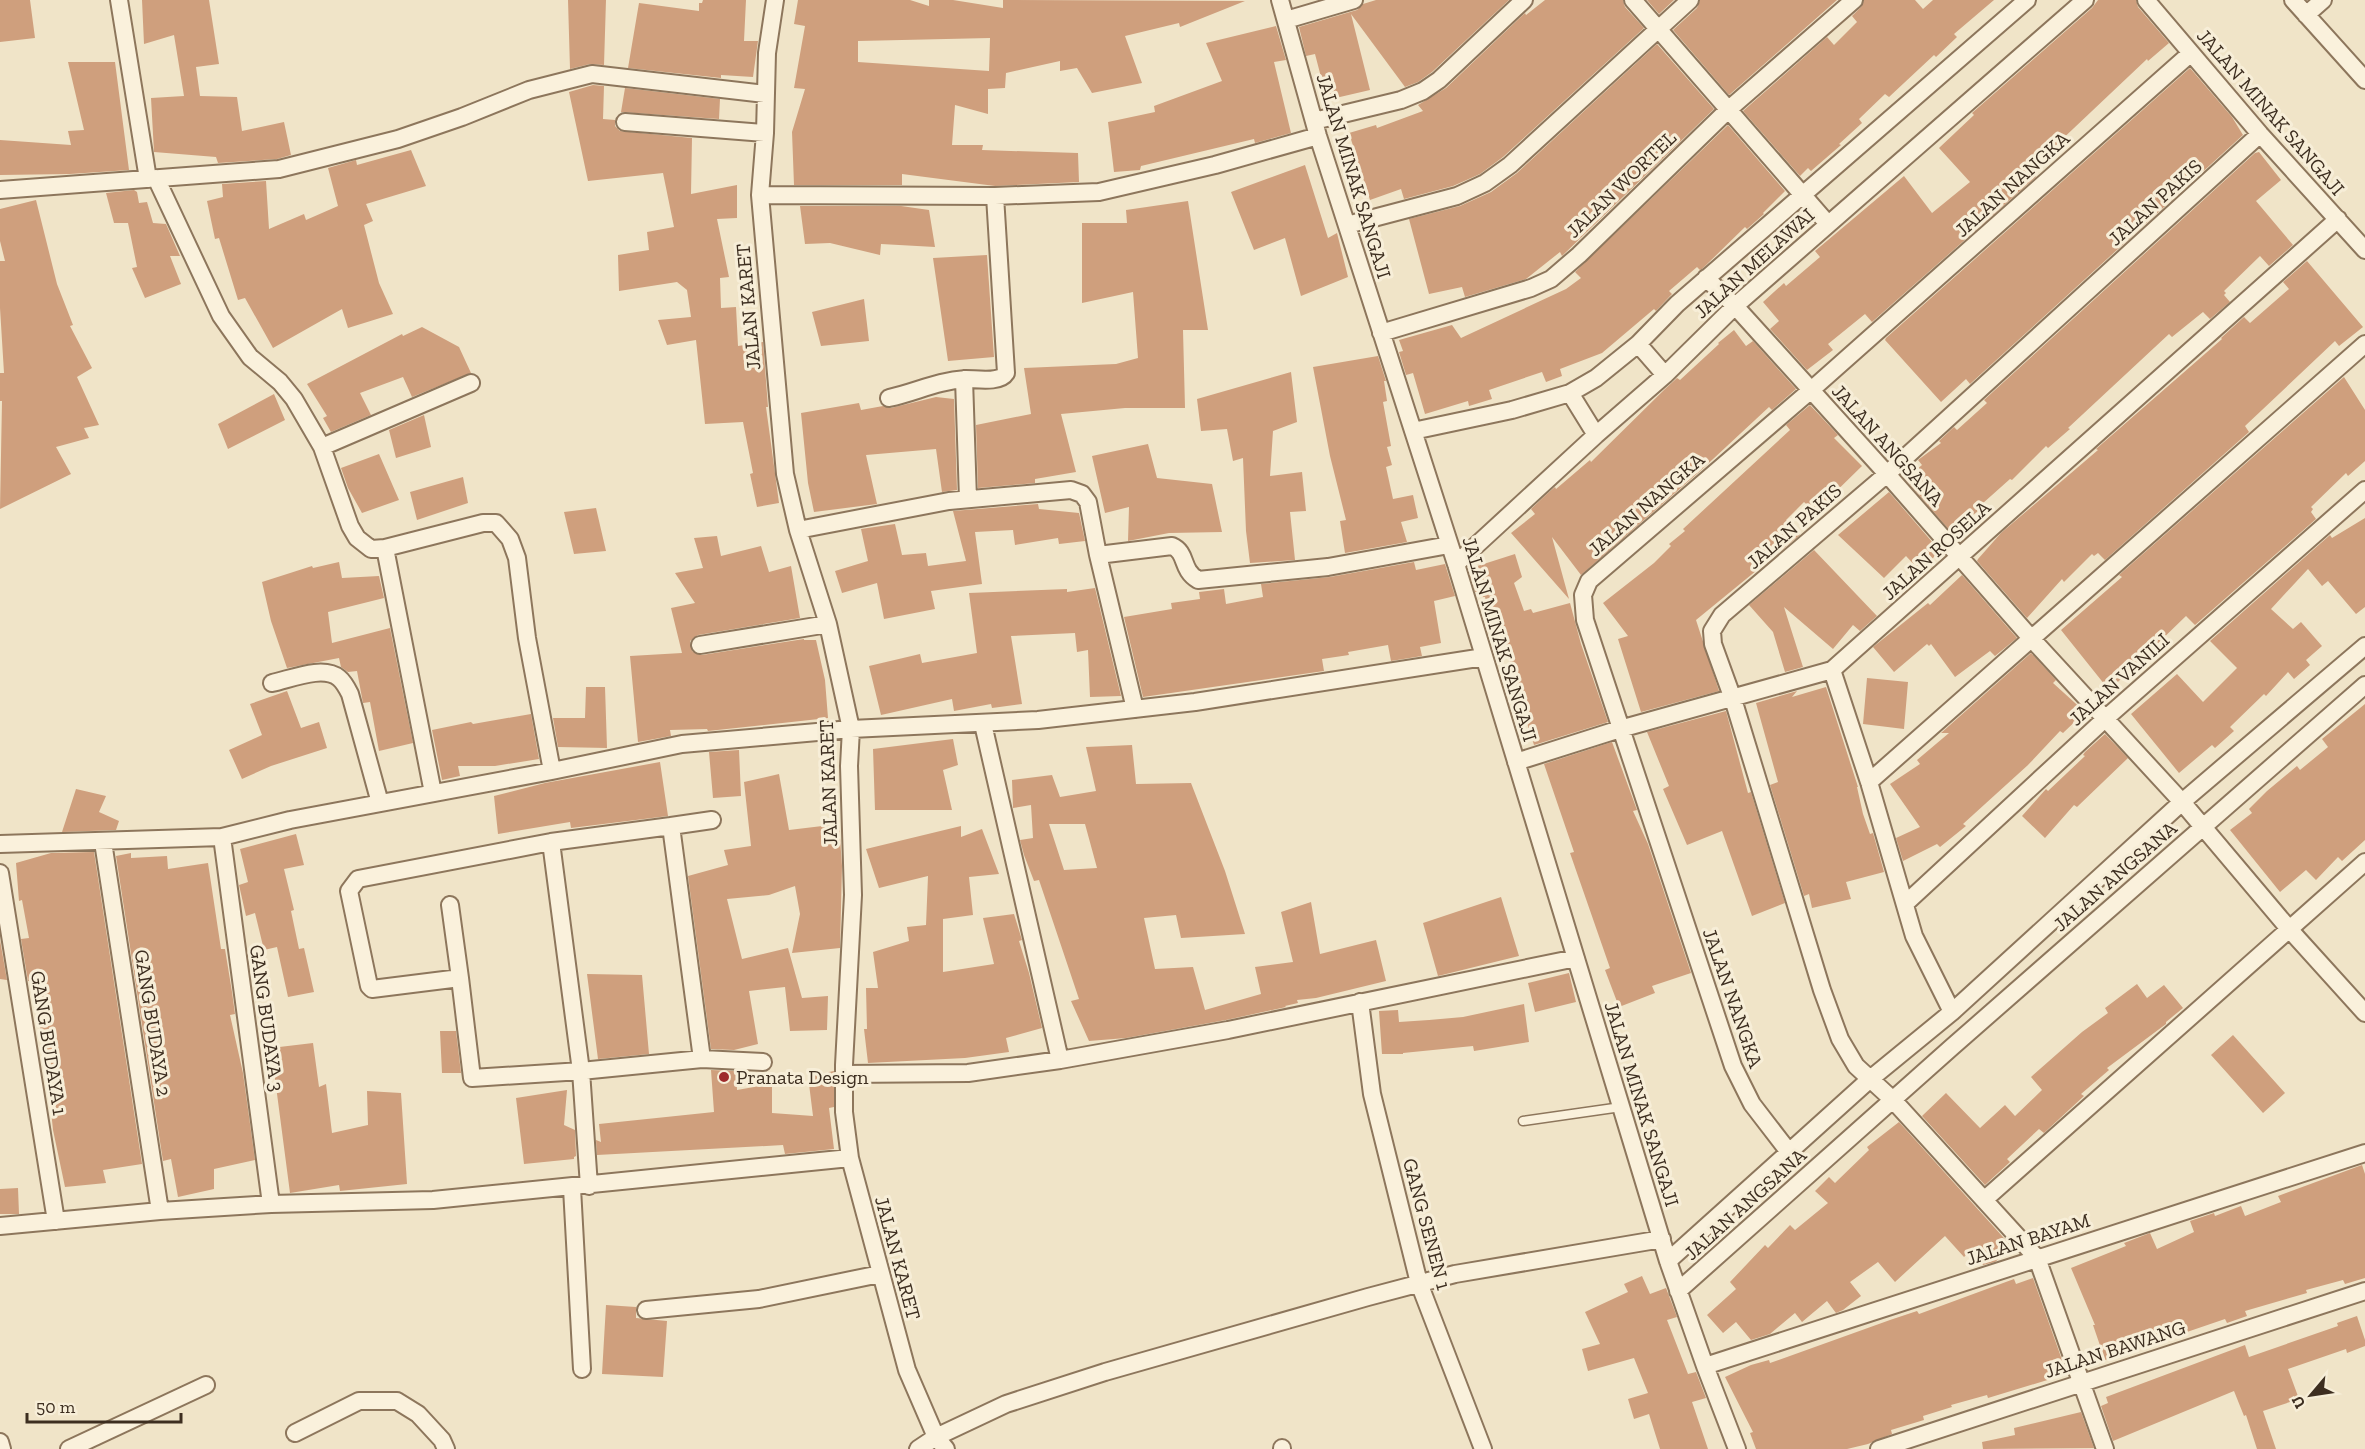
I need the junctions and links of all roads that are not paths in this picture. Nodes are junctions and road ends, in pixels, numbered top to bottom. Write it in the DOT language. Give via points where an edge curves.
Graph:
graph roads {
  1 [pos="119,0"];
  2 [pos="775,0"];
  3 [pos="1280,0"];
  4 [pos="1354,0"];
  5 [pos="1524,0"];
  6 [pos="1633,0"];
  7 [pos="1690,0"];
  8 [pos="1854,0"];
  9 [pos="2027,0"];
  10 [pos="2085,0"];
  11 [pos="2146,0"];
  12 [pos="2294,0"];
  13 [pos="2324,0"];
  14 [pos="2306,15"];
  15 [pos="1286,20"];
  16 [pos="1658,28"];
  17 [pos="2191,54"];
  18 [pos="2365,80"];
  19 [pos="765,94"];
  20 [pos="1729,109"];
  21 [pos="625,122"];
  22 [pos="1316,128"];
  23 [pos="765,133"];
  24 [pos="2260,134"];
  25 [pos="152,178"];
  26 [pos="0,190"];
  27 [pos="1803,194"];
  28 [pos="760,195"];
  29 [pos="995,196"];
  30 [pos="2338,219"];
  31 [pos="1828,224"];
  32 [pos="1347,225"];
  33 [pos="2365,250"];
  34 [pos="1706,278"];
  35 [pos="1734,306"];
  36 [pos="1381,333"];
  37 [pos="1638,344"];
  38 [pos="2365,344"];
  39 [pos="1665,375"];
  40 [pos="964,380"];
  41 [pos="471,383"];
  42 [pos="1810,391"];
  43 [pos="1570,393"];
  44 [pos="889,398"];
  45 [pos="1413,431"];
  46 [pos="1596,435"];
  47 [pos="322,447"];
  48 [pos="1887,474"];
  49 [pos="2365,490"];
  50 [pos="968,499"];
  51 [pos="798,530"];
  52 [pos="1449,545"];
  53 [pos="385,548"];
  54 [pos="1098,555"];
  55 [pos="1960,557"];
  56 [pos="1456,564"];
  57 [pos="828,624"];
  58 [pos="2030,638"];
  59 [pos="700,645"];
  60 [pos="2365,646"];
  61 [pos="1484,657"];
  62 [pos="1832,670"];
  63 [pos="272,683"];
  64 [pos="2365,685"];
  65 [pos="1733,699"];
  66 [pos="1135,709"];
  67 [pos="2106,718"];
  68 [pos="983,724"];
  69 [pos="850,729"];
  70 [pos="1620,729"];
  71 [pos="1516,762"];
  72 [pos="552,771"];
  73 [pos="1869,782"];
  74 [pos="433,793"];
  75 [pos="2182,802"];
  76 [pos="380,803"];
  77 [pos="712,820"];
  78 [pos="671,826"];
  79 [pos="2203,827"];
  80 [pos="222,837"];
  81 [pos="103,842"];
  82 [pos="551,842"];
  83 [pos="0,844"];
  84 [pos="2365,862"];
  85 [pos="0,873"];
  86 [pos="1905,904"];
  87 [pos="450,905"];
  88 [pos="2290,930"];
  89 [pos="1576,958"];
  90 [pos="460,978"];
  91 [pos="1360,1002"];
  92 [pos="1952,1012"];
  93 [pos="2365,1013"];
  94 [pos="702,1059"];
  95 [pos="1060,1059"];
  96 [pos="763,1062"];
  97 [pos="581,1071"];
  98 [pos="844,1074"];
  99 [pos="1869,1080"];
  100 [pos="1893,1100"];
  101 [pos="1621,1107"];
  102 [pos="1523,1121"];
  103 [pos="1789,1152"];
  104 [pos="2365,1153"];
  105 [pos="850,1158"];
  106 [pos="581,1187"];
  107 [pos="1984,1200"];
  108 [pos="271,1204"];
  109 [pos="160,1211"];
  110 [pos="56,1221"];
  111 [pos="0,1226"];
  112 [pos="1662,1239"];
  113 [pos="2037,1258"];
  114 [pos="1668,1261"];
  115 [pos="880,1274"];
  116 [pos="1419,1283"];
  117 [pos="2365,1290"];
  118 [pos="1678,1291"];
  119 [pos="646,1310"];
  120 [pos="1705,1366"];
  121 [pos="582,1369"];
  122 [pos="2081,1383"];
  123 [pos="206,1384"];
  124 [pos="295,1433"];
  125 [pos="0,1442"];
  126 [pos="941,1443"];
  127 [pos="2,1449"];
  128 [pos="69,1449"];
  129 [pos="446,1449"];
  130 [pos="918,1449"];
  131 [pos="1484,1449"];
  132 [pos="1737,1449"];
  133 [pos="1879,1449"];
  134 [pos="2105,1449"];
  1 -- 25 [label="street"];
  2 -- 19 [label="street, JALAN KARET"];
  3 -- 15 [label="street, JALAN MINAK SANGAJI"];
  4 -- 15 [label="street"];
  5 -- 22 [label="street" via="1423,91"];
  6 -- 16 [label="street"];
  7 -- 16 [label="street"];
  8 -- 20 [label="street, JALAN WORTEL"];
  9 -- 27 [label="street, JALAN MELAWAI"];
  10 -- 31 [label="street, JALAN MELAWAI"];
  11 -- 17 [label="street, JALAN MINAK SANGAJI"];
  12 -- 14 [label="street"];
  13 -- 14 [label="street"];
  14 -- 18 [label="street"];
  15 -- 22 [label="street, JALAN MINAK SANGAJI"];
  16 -- 20 [label="street"];
  16 -- 32 [label="street" via="1510,165 1485,183 1456,196"];
  17 -- 24 [label="street, JALAN MINAK SANGAJI"];
  17 -- 42 [label="street, JALAN NANGKA"];
  19 -- 23 [label="street, JALAN KARET"];
  19 -- 25 [label="street" via="592,74 529,90 398,139 279,169"];
  20 -- 27 [label="street"];
  20 -- 36 [label="street, JALAN WORTEL" via="1551,279"];
  21 -- 23 [label="street"];
  22 -- 29 [label="street" via="1215,165 1099,192"];
  22 -- 32 [label="street, JALAN MINAK SANGAJI"];
  23 -- 28 [label="street, JALAN KARET"];
  24 -- 30 [label="street, JALAN MINAK SANGAJI"];
  24 -- 48 [label="street, JALAN PAKIS"];
  25 -- 26 [label="street"];
  25 -- 47 [label="street" via="221,316 250,357 294,399"];
  27 -- 31 [label="street"];
  27 -- 34 [label="street, JALAN MELAWAI"];
  28 -- 29 [label="street"];
  28 -- 51 [label="street, JALAN KARET" via="785,474"];
  29 -- 40 [label="street" via="1006,373 1000,378"];
  30 -- 33 [label="street, JALAN MINAK SANGAJI"];
  30 -- 55 [label="street, JALAN ROSELA"];
  31 -- 35 [label="street, JALAN MELAWAI"];
  32 -- 36 [label="street, JALAN MINAK SANGAJI"];
  34 -- 35 [label="street, JALAN ANGSANA"];
  34 -- 37 [label="street, JALAN MELAWAI"];
  35 -- 39 [label="street, JALAN MELAWAI"];
  35 -- 42 [label="street, JALAN ANGSANA"];
  36 -- 45 [label="street, JALAN MINAK SANGAJI"];
  37 -- 39 [label="street"];
  37 -- 43 [label="street, JALAN MELAWAI" via="1596,378"];
  38 -- 58 [label="street"];
  39 -- 46 [label="street, JALAN MELAWAI"];
  40 -- 44 [label="street" via="932,384"];
  40 -- 50 [label="street"];
  41 -- 47 [label="street"];
  42 -- 48 [label="street, JALAN ANGSANA"];
  42 -- 70 [label="street, JALAN NANGKA" via="1589,581 1582,595 1585,620"];
  43 -- 45 [label="street, JALAN MELAWAI"];
  43 -- 46 [label="street"];
  45 -- 52 [label="street, JALAN MINAK SANGAJI"];
  46 -- 56 [label="street, JALAN MELAWAI"];
  47 -- 53 [label="street" via="357,538 371,549"];
  48 -- 55 [label="street, JALAN ANGSANA"];
  48 -- 65 [label="street, JALAN PAKIS" via="1722,615 1712,631 1713,644"];
  49 -- 67 [label="street, JALAN VANILI"];
  50 -- 51 [label="street"];
  50 -- 54 [label="street" via="1071,490 1082,494 1088,502"];
  51 -- 57 [label="street, JALAN KARET"];
  52 -- 54 [label="street" via="1328,567 1198,580 1189,575 1182,554 1172,546"];
  52 -- 56 [label="street, JALAN MINAK SANGAJI"];
  53 -- 72 [label="street" via="483,523 496,523 510,539 517,558 527,638"];
  53 -- 74 [label="street"];
  54 -- 66 [label="street"];
  55 -- 58 [label="street, JALAN ANGSANA"];
  55 -- 62 [label="street, JALAN ROSELA"];
  56 -- 61 [label="street, JALAN MINAK SANGAJI"];
  57 -- 59 [label="street"];
  57 -- 69 [label="street, JALAN KARET"];
  58 -- 67 [label="street, JALAN ANGSANA"];
  58 -- 73 [label="street"];
  60 -- 75 [label="street"];
  61 -- 66 [label="street"];
  61 -- 71 [label="street, JALAN MINAK SANGAJI"];
  62 -- 65 [label="street"];
  62 -- 73 [label="street"];
  63 -- 76 [label="street" via="319,672 342,680 350,694"];
  64 -- 79 [label="street, JALAN ANGSANA"];
  65 -- 70 [label="street"];
  65 -- 99 [label="street, JALAN PAKIS" via="1822,990 1840,1039"];
  66 -- 68 [label="street"];
  67 -- 75 [label="street, JALAN ANGSANA"];
  67 -- 86 [label="street, JALAN VANILI"];
  68 -- 69 [label="street"];
  68 -- 95 [label="street"];
  69 -- 72 [label="street" via="682,744"];
  69 -- 98 [label="street, JALAN KARET" via="852,895"];
  70 -- 71 [label="street"];
  70 -- 103 [label="street, JALAN NANGKA" via="1733,1066 1752,1104"];
  71 -- 89 [label="street, JALAN MINAK SANGAJI"];
  72 -- 74 [label="street"];
  73 -- 86 [label="street"];
  74 -- 76 [label="street"];
  75 -- 79 [label="street, JALAN ANGSANA"];
  75 -- 92 [label="street"];
  76 -- 80 [label="street"];
  77 -- 78 [label="street"];
  78 -- 82 [label="street"];
  78 -- 94 [label="street"];
  79 -- 88 [label="street, JALAN ANGSANA"];
  79 -- 100 [label="street, JALAN ANGSANA"];
  80 -- 81 [label="street"];
  80 -- 108 [label="street, GANG BUDAYA 3"];
  81 -- 83 [label="street"];
  81 -- 109 [label="street, GANG BUDAYA 2"];
  82 -- 90 [label="street" via="352,883 349,891 372,989"];
  82 -- 97 [label="street"];
  84 -- 88 [label="street"];
  85 -- 110 [label="street, GANG BUDAYA 1"];
  86 -- 92 [label="street" via="1925,962"];
  87 -- 90 [label="street"];
  88 -- 93 [label="street, JALAN ANGSANA"];
  88 -- 107 [label="street"];
  89 -- 91 [label="street"];
  89 -- 101 [label="street, JALAN MINAK SANGAJI"];
  90 -- 97 [label="street" via="472,1078"];
  91 -- 95 [label="street"];
  91 -- 116 [label="street, GANG SENEN 1" via="1372,1094"];
  92 -- 99 [label="street"];
  94 -- 96 [label="street"];
  94 -- 97 [label="street"];
  95 -- 98 [label="street" via="968,1073"];
  97 -- 106 [label="street"];
  98 -- 105 [label="street, JALAN KARET"];
  99 -- 100 [label="street, JALAN PAKIS"];
  99 -- 103 [label="street"];
  100 -- 107 [label="street"];
  100 -- 118 [label="street, JALAN ANGSANA"];
  101 -- 102 [label="lane"];
  101 -- 112 [label="street, JALAN MINAK SANGAJI"];
  103 -- 114 [label="street"];
  104 -- 113 [label="street, JALAN BAYAM"];
  105 -- 106 [label="street"];
  105 -- 115 [label="street, JALAN KARET"];
  106 -- 108 [label="street" via="433,1200"];
  106 -- 121 [label="street"];
  107 -- 113 [label="street"];
  108 -- 109 [label="street"];
  109 -- 110 [label="street"];
  110 -- 111 [label="street"];
  112 -- 114 [label="street, JALAN MINAK SANGAJI"];
  112 -- 116 [label="street"];
  113 -- 120 [label="street, JALAN BAYAM"];
  113 -- 122 [label="street"];
  114 -- 118 [label="street, JALAN MINAK SANGAJI"];
  115 -- 119 [label="street" via="759,1299"];
  115 -- 126 [label="street, JALAN KARET" via="907,1370"];
  116 -- 126 [label="street" via="1006,1404"];
  116 -- 131 [label="street, GANG SENEN 1"];
  117 -- 122 [label="street, JALAN BAWANG"];
  118 -- 120 [label="street, JALAN MINAK SANGAJI"];
  120 -- 132 [label="street, JALAN MINAK SANGAJI"];
  122 -- 133 [label="street, JALAN BAWANG"];
  122 -- 134 [label="street"];
  123 -- 128 [label="street"];
  124 -- 129 [label="street" via="358,1401 397,1401 418,1414"];
  125 -- 127 [label="street"];
  126 -- 130 [label="street"];
}
